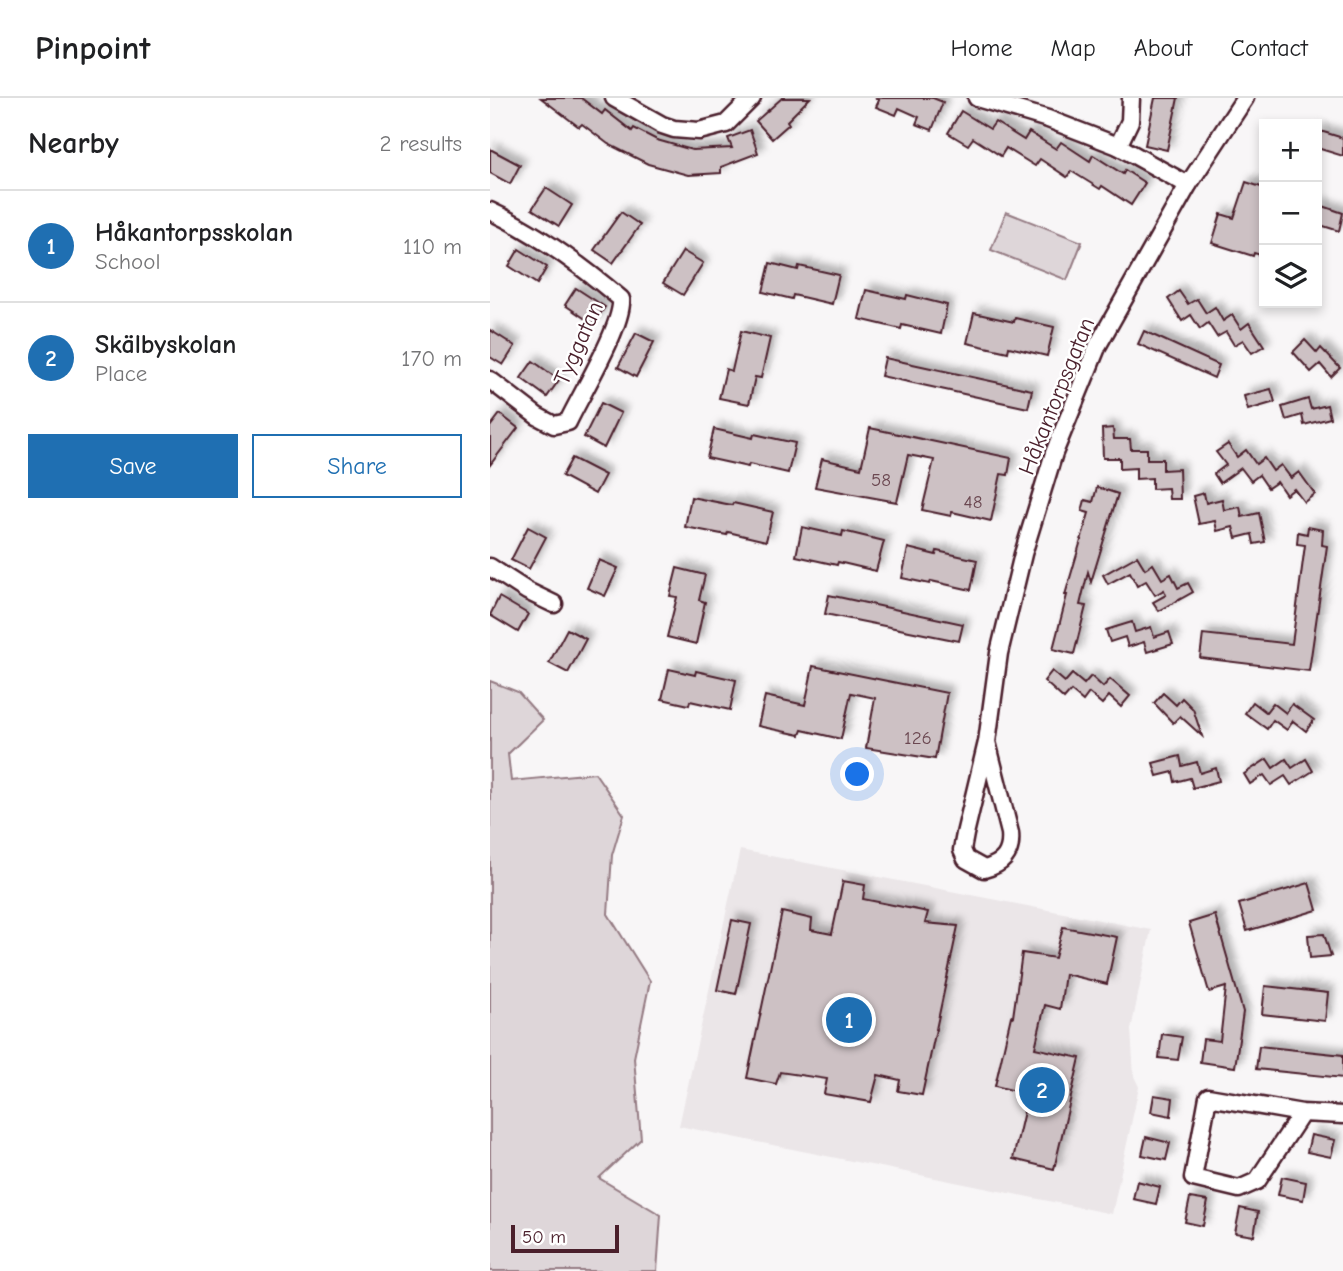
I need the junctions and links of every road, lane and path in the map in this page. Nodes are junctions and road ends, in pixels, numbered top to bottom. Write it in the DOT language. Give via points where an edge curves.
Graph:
graph roads {
  1 [pos="614,98"];
  2 [pos="752,98"];
  3 [pos="976,98"];
  4 [pos="1131,98"];
  5 [pos="1245,98"];
  6 [pos="1118,146"];
  7 [pos="1188,186"];
  8 [pos="490,211"];
  9 [pos="490,380"];
  10 [pos="490,567"];
  11 [pos="554,604"];
  12 [pos="987,743"];
  13 [pos="1302,1114"];
  14 [pos="1343,1115"];
  1 -- 2 [label="street" via="662,125 699,131 726,124"];
  3 -- 6 [label="street"];
  4 -- 6 [label="street" via="1130,121"];
  5 -- 7 [label="street, Håkantorpsgatan"];
  6 -- 7 [label="street"];
  7 -- 12 [label="street, Håkantorpsgatan" via="1098,345 1054,453 999,653"];
  8 -- 9 [label="street, Tyggatan" via="571,260 621,299 622,307 568,422 554,425 537,416"];
  10 -- 11 [label="street"];
  12 -- 12 [label="street, Håkantorpsgatan" via="962,850 966,859 984,869 1002,862 1011,845"];
  13 -- 13 [label="street" via="1257,1181 1239,1189 1194,1178 1208,1097"];
  13 -- 14 [label="street"];
}
